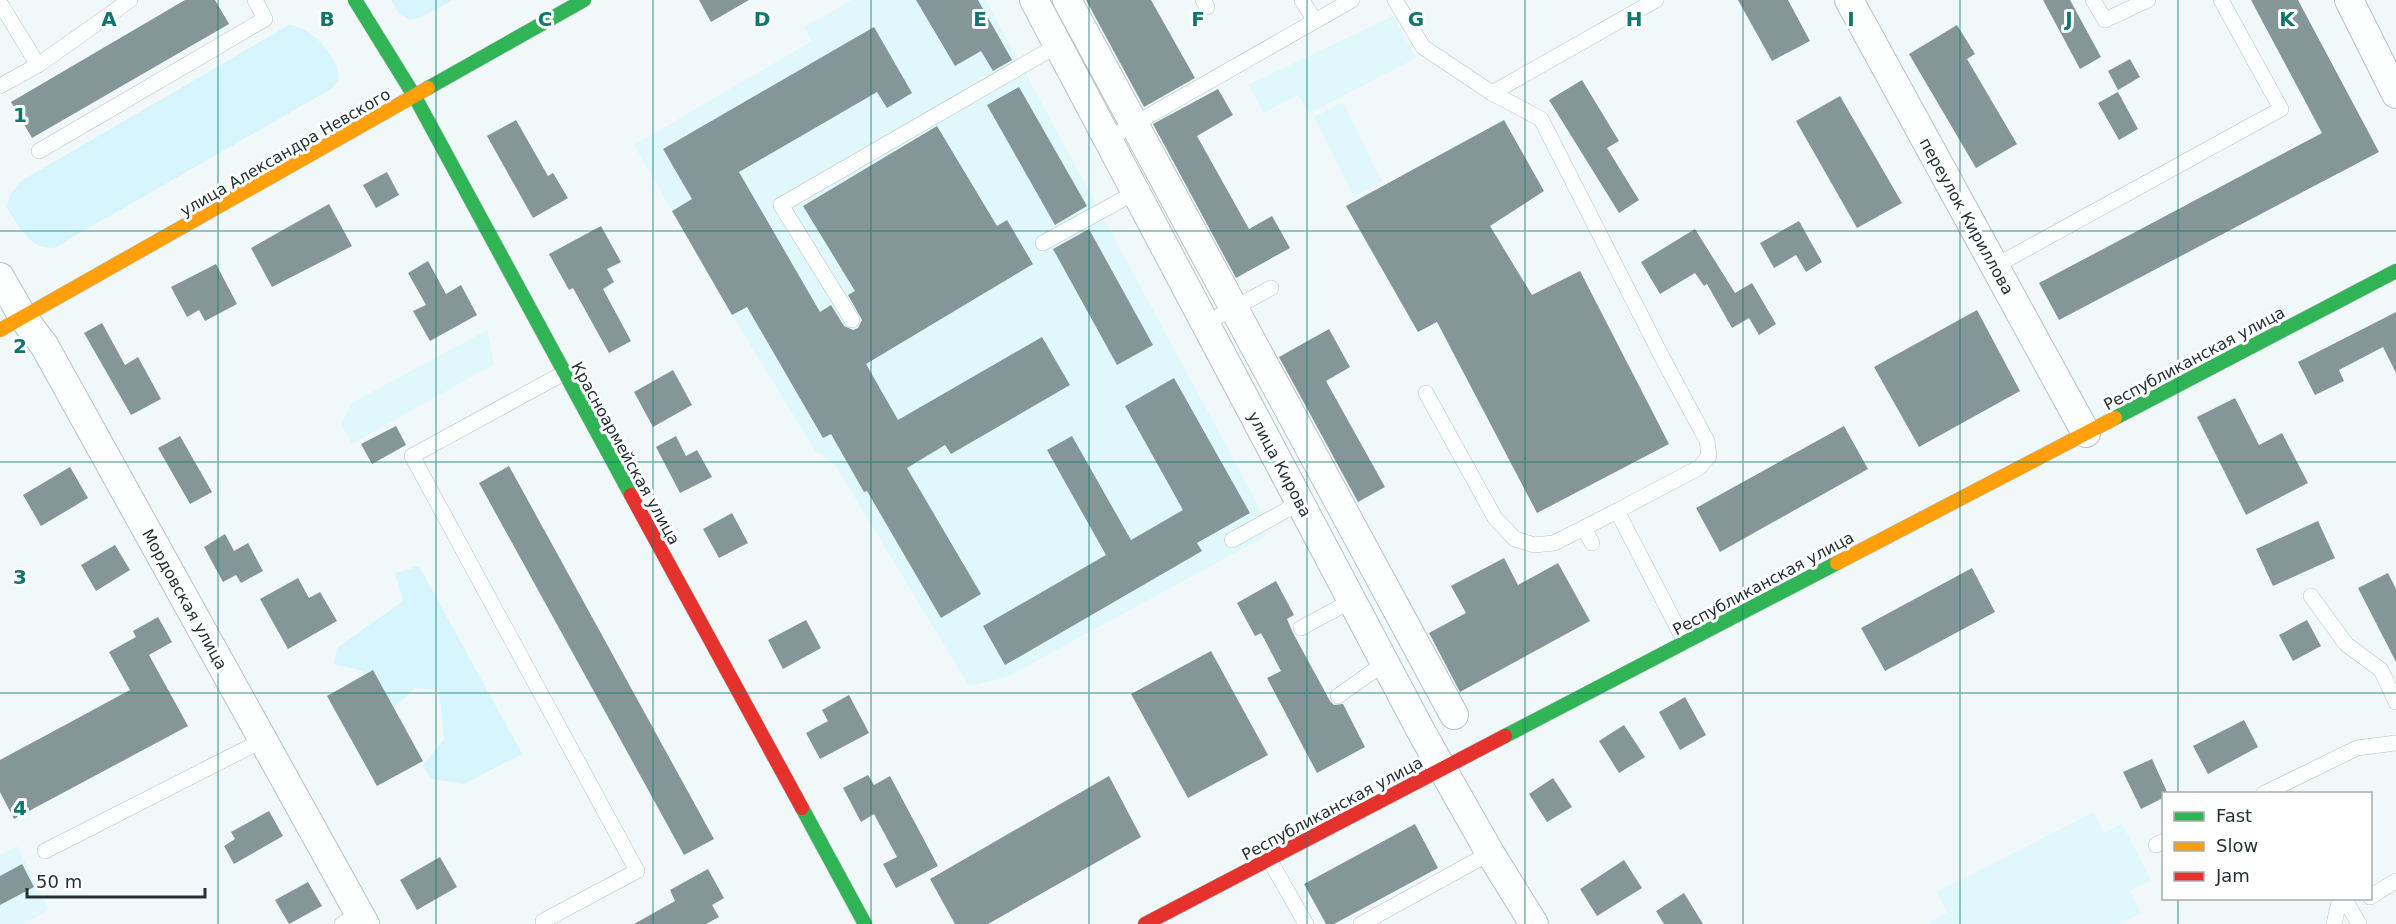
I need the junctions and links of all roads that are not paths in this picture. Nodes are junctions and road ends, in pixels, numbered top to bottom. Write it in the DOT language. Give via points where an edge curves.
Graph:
graph roads {
  1 [pos="130,0"];
  2 [pos="255,0"];
  3 [pos="355,0"];
  4 [pos="584,0"];
  5 [pos="1034,0"];
  6 [pos="1067,0"];
  7 [pos="1302,0"];
  8 [pos="1352,0"];
  9 [pos="1395,0"];
  10 [pos="1656,0"];
  11 [pos="1849,0"];
  12 [pos="2093,0"];
  13 [pos="2148,0"];
  14 [pos="2222,0"];
  15 [pos="2349,0"];
  16 [pos="0,3"];
  17 [pos="1315,21"];
  18 [pos="1058,45"];
  19 [pos="38,64"];
  20 [pos="0,86"];
  21 [pos="1492,93"];
  22 [pos="2396,94"];
  23 [pos="415,97"];
  24 [pos="1135,124"];
  25 [pos="1108,139"];
  26 [pos="39,151"];
  27 [pos="1136,192"];
  28 [pos="1043,243"];
  29 [pos="1995,266"];
  30 [pos="2396,271"];
  31 [pos="0,277"];
  32 [pos="1271,288"];
  33 [pos="852,321"];
  34 [pos="1206,323"];
  35 [pos="12,324"];
  36 [pos="564,373"];
  37 [pos="1426,393"];
  38 [pos="2086,433"];
  39 [pos="1301,502"];
  40 [pos="1617,511"];
  41 [pos="1584,528"];
  42 [pos="1232,540"];
  43 [pos="1592,543"];
  44 [pos="2311,596"];
  45 [pos="1353,600"];
  46 [pos="1301,628"];
  47 [pos="1685,642"];
  48 [pos="1386,662"];
  49 [pos="1338,696"];
  50 [pos="2396,702"];
  51 [pos="1454,715"];
  52 [pos="263,740"];
  53 [pos="2396,743"];
  54 [pos="1442,769"];
  55 [pos="2267,792"];
  56 [pos="45,851"];
  57 [pos="1490,853"];
  58 [pos="1269,859"];
  59 [pos="2396,881"];
  60 [pos="2372,896"];
  61 [pos="2341,900"];
  62 [pos="2343,900"];
  63 [pos="356,921"];
  64 [pos="1148,923"];
  65 [pos="545,924"];
  66 [pos="865,924"];
  67 [pos="1306,924"];
  68 [pos="1361,924"];
  69 [pos="1534,924"];
  70 [pos="2334,924"];
  71 [pos="2359,924"];
  1 -- 19 [label="lane"];
  2 -- 26 [label="lane" via="265,19"];
  3 -- 23 [label="street, Красноармейская улица"];
  4 -- 23 [label="street, улица Александра Невского"];
  5 -- 18 [label="street, улица Кирова"];
  6 -- 24 [label="street"];
  7 -- 17 [label="lane"];
  8 -- 17 [label="lane"];
  9 -- 21 [label="lane" via="1423,47"];
  10 -- 21 [label="lane"];
  11 -- 29 [label="street, переулок Кириллова"];
  12 -- 13 [label="lane" via="2105,20"];
  14 -- 29 [label="lane" via="2281,109"];
  15 -- 22 [label="street"];
  16 -- 19 [label="lane"];
  17 -- 24 [label="lane"];
  18 -- 25 [label="street, улица Кирова"];
  18 -- 33 [label="lane" via="781,205"];
  19 -- 20 [label="lane"];
  21 -- 40 [label="lane" via="1541,119 1707,441 1708,456 1700,467"];
  23 -- 35 [label="street, улица Александра Невского"];
  23 -- 36 [label="street, Красноармейская улица"];
  24 -- 25 [label="lane"];
  24 -- 51 [label="street"];
  25 -- 27 [label="street, улица Кирова"];
  27 -- 28 [label="lane"];
  27 -- 34 [label="street, улица Кирова"];
  29 -- 38 [label="street, переулок Кириллова"];
  30 -- 38 [label="street, Республиканская улица"];
  31 -- 35 [label="street, Мордовская улица"];
  32 -- 34 [label="lane"];
  34 -- 39 [label="street, улица Кирова"];
  35 -- 52 [label="street, Мордовская улица" via="44,345"];
  36 -- 65 [label="lane" via="412,456 637,871 543,921"];
  36 -- 66 [label="street, Красноармейская улица"];
  37 -- 41 [label="lane" via="1495,518 1515,539 1534,545 1554,543"];
  38 -- 47 [label="street, Республиканская улица"];
  39 -- 42 [label="lane"];
  39 -- 45 [label="street, улица Кирова"];
  40 -- 41 [label="lane"];
  40 -- 47 [label="lane"];
  41 -- 43 [label="lane"];
  44 -- 50 [label="lane" via="2346,644 2381,670"];
  45 -- 46 [label="lane"];
  45 -- 48 [label="street, улица Кирова"];
  47 -- 54 [label="street, Республиканская улица"];
  48 -- 49 [label="lane"];
  48 -- 54 [label="street, улица Кирова"];
  52 -- 56 [label="lane"];
  52 -- 63 [label="street, Мордовская улица"];
  53 -- 55 [label="lane" via="2357,748"];
  54 -- 57 [label="street, улица Кирова"];
  54 -- 58 [label="street, Республиканская улица"];
  57 -- 68 [label="lane"];
  57 -- 69 [label="street, улица Кирова"];
  58 -- 64 [label="street, Республиканская улица"];
  58 -- 67 [label="lane"];
  59 -- 60 [label="lane"];
  61 -- 70 [label="lane"];
  62 -- 71 [label="lane"];
}
